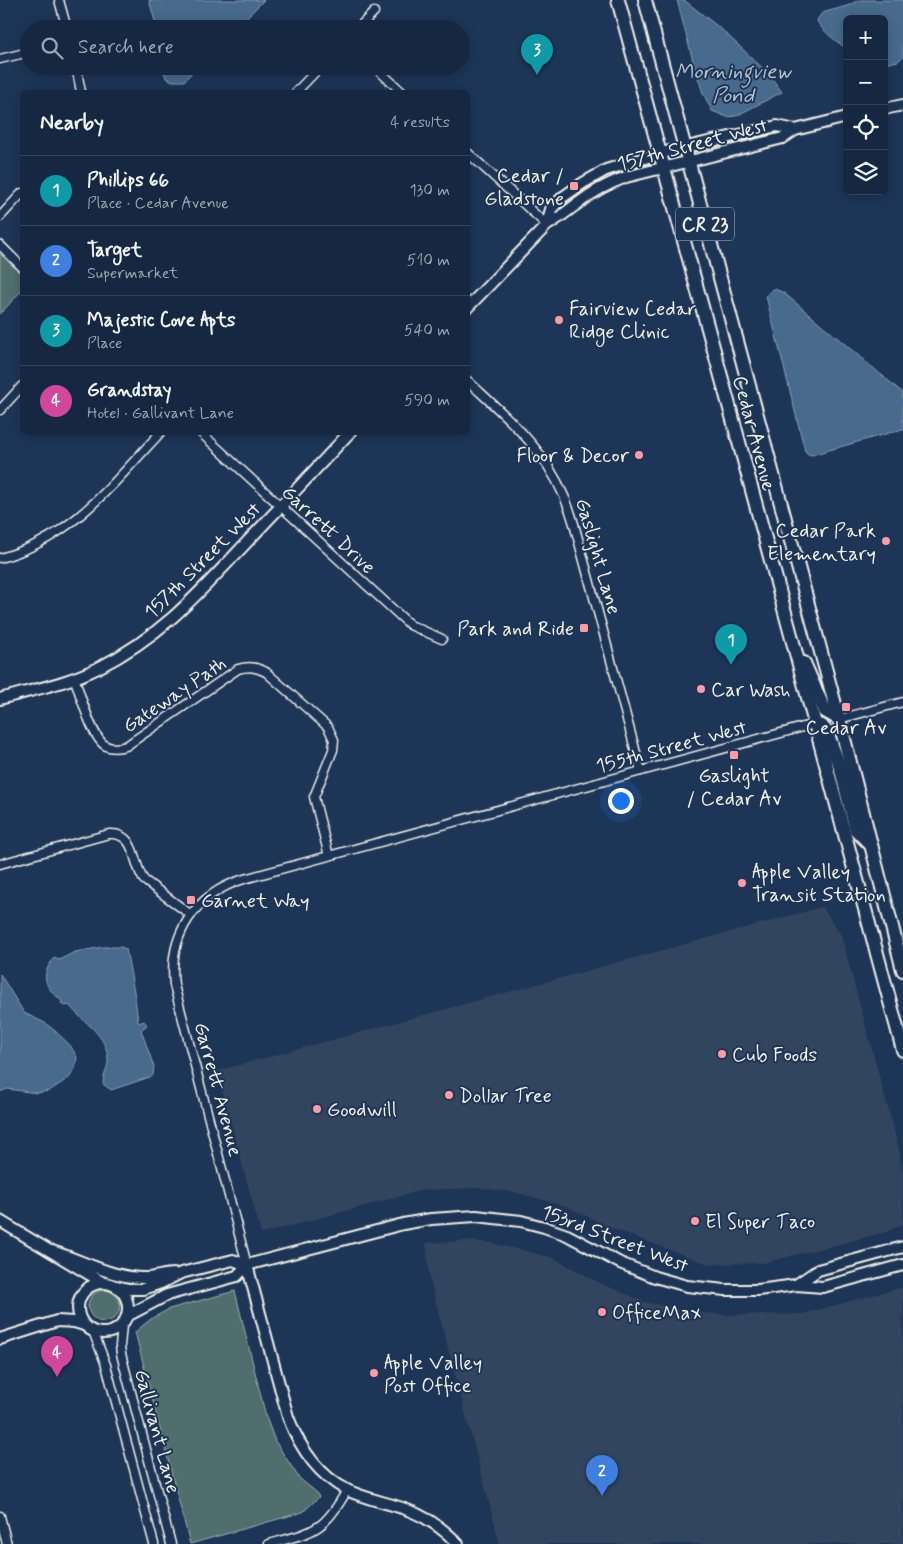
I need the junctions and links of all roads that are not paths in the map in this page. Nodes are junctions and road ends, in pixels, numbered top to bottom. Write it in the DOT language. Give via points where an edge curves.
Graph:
graph roads {
  1 [pos="59,0"];
  2 [pos="618,0"];
  3 [pos="645,0"];
  4 [pos="374,12"];
  5 [pos="65,20"];
  6 [pos="366,20"];
  7 [pos="20,54"];
  8 [pos="0,59"];
  9 [pos="78,75"];
  10 [pos="312,75"];
  11 [pos="384,75"];
  12 [pos="81,90"];
  13 [pos="298,90"];
  14 [pos="400,90"];
  15 [pos="903,104"];
  16 [pos="888,108"];
  17 [pos="843,119"];
  18 [pos="795,130"];
  19 [pos="685,148"];
  20 [pos="661,153"];
  21 [pos="470,155"];
  22 [pos="689,162"];
  23 [pos="665,168"];
  24 [pos="20,195"];
  25 [pos="0,217"];
  26 [pos="547,224"];
  27 [pos="0,245"];
  28 [pos="20,264"];
  29 [pos="470,305"];
  30 [pos="470,383"];
  31 [pos="20,388"];
  32 [pos="0,410"];
  33 [pos="158,435"];
  34 [pos="203,435"];
  35 [pos="347,435"];
  36 [pos="281,506"];
  37 [pos="0,558"];
  38 [pos="786,622"];
  39 [pos="442,639"];
  40 [pos="74,678"];
  41 [pos="0,699"];
  42 [pos="903,702"];
  43 [pos="839,719"];
  44 [pos="814,724"];
  45 [pos="640,772"];
  46 [pos="537,800"];
  47 [pos="870,844"];
  48 [pos="329,856"];
  49 [pos="0,864"];
  50 [pos="191,915"];
  51 [pos="903,970"];
  52 [pos="903,1050"];
  53 [pos="0,1221"];
  54 [pos="903,1247"];
  55 [pos="52,1251"];
  56 [pos="247,1265"];
  57 [pos="903,1266"];
  58 [pos="181,1273"];
  59 [pos="102,1282"];
  60 [pos="115,1285"];
  61 [pos="796,1285"];
  62 [pos="124,1321"];
  63 [pos="84,1324"];
  64 [pos="93,1331"];
  65 [pos="0,1339"];
  66 [pos="347,1490"];
  67 [pos="0,1516"];
  68 [pos="7,1544"];
  69 [pos="154,1544"];
  70 [pos="171,1544"];
  71 [pos="269,1544"];
  72 [pos="458,1544"];
  1 -- 5 [label="street"];
  2 -- 20 [label="main road, Cedar Avenue / CR 23"];
  3 -- 19 [label="main road, Cedar Avenue / CR 23"];
  4 -- 6 [label="street"];
  7 -- 8 [label="street"];
  9 -- 12 [label="street"];
  10 -- 13 [label="street"];
  11 -- 14 [label="street"];
  15 -- 16 [label="street"];
  17 -- 18 [label="street, 157th Street West"];
  18 -- 19 [label="street, 157th Street West" via="777,126"];
  18 -- 22 [label="street, 157th Street West" via="783,138"];
  19 -- 20 [label="street, 157th Street West"];
  19 -- 22 [label="main road, Cedar Avenue / CR 23"];
  20 -- 23 [label="main road, Cedar Avenue / CR 23"];
  20 -- 26 [label="street, 157th Street West" via="593,176 551,209"];
  21 -- 26 [label="street"];
  22 -- 23 [label="street, 157th Street West"];
  22 -- 43 [label="main road, Cedar Avenue / CR 23"];
  23 -- 26 [label="street, 157th Street West" via="626,177 603,187"];
  23 -- 38 [label="main road, Cedar Avenue / CR 23"];
  24 -- 25 [label="street"];
  26 -- 29 [label="street, 157th Street West"];
  27 -- 28 [label="street"];
  30 -- 45 [label="street, Gaslight Lane" via="530,440 563,490"];
  31 -- 32 [label="street"];
  33 -- 37 [label="street" via="89,509 66,528 40,544"];
  34 -- 36 [label="street, Garrett Drive"];
  35 -- 36 [label="street, 157th Street West"];
  36 -- 39 [label="street, Garrett Drive" via="410,625"];
  36 -- 40 [label="street, 157th Street West" via="176,617 123,655"];
  38 -- 43 [label="main road" via="825,711"];
  38 -- 44 [label="main road, Cedar Avenue / CR 23"];
  40 -- 41 [label="street, 157th Street West"];
  40 -- 48 [label="street, Gateway Path" via="97,737 107,747 116,748 126,746 238,669 248,666 266,672 328,727 334,740 314,797"];
  42 -- 43 [label="street"];
  43 -- 47 [label="main road, Cedar Avenue / CR 23"];
  44 -- 45 [label="street, 155th Street West"];
  44 -- 47 [label="main road" via="827,732 841,770 856,830"];
  44 -- 52 [label="main road, Cedar Avenue / CR 23"];
  45 -- 46 [label="street, 155th Street West"];
  46 -- 48 [label="street, Garrett Avenue"];
  47 -- 51 [label="main road, Cedar Avenue / CR 23"];
  48 -- 50 [label="street, Garrett Avenue" via="231,883 208,897"];
  49 -- 50 [label="street" via="109,834 120,835 129,842 144,880"];
  50 -- 56 [label="street, Garrett Avenue" via="175,951 172,967 174,986"];
  53 -- 55 [label="street"];
  54 -- 61 [label="street, 153rd Street West" via="818,1270"];
  55 -- 58 [label="street" via="130,1277"];
  55 -- 59 [label="street"];
  56 -- 58 [label="street, 153rd Street West" via="233,1260"];
  56 -- 61 [label="street, 153rd Street West" via="403,1224 476,1216 544,1227 638,1271 687,1286 758,1290"];
  56 -- 62 [label="street, 153rd Street West" via="237,1276 167,1295"];
  56 -- 66 [label="street, Garrett Avenue" via="294,1433 318,1467"];
  57 -- 61 [label="street, 153rd Street West" via="823,1287"];
  58 -- 60 [label="street, 153rd Street West" via="143,1288 128,1289"];
  59 -- 60 [label="street"];
  59 -- 63 [label="street" via="87,1288 78,1302"];
  60 -- 62 [label="street" via="125,1295 128,1309"];
  62 -- 64 [label="street" via="108,1333"];
  62 -- 70 [label="street, Gallivant Lane" via="121,1354"];
  63 -- 64 [label="street"];
  63 -- 65 [label="street" via="57,1321"];
  64 -- 69 [label="street, Gallivant Lane" via="109,1374"];
  66 -- 71 [label="street" via="331,1517 317,1528"];
  66 -- 72 [label="street, Garrett Avenue" via="416,1513 436,1524"];
  67 -- 68 [label="street"];
}
